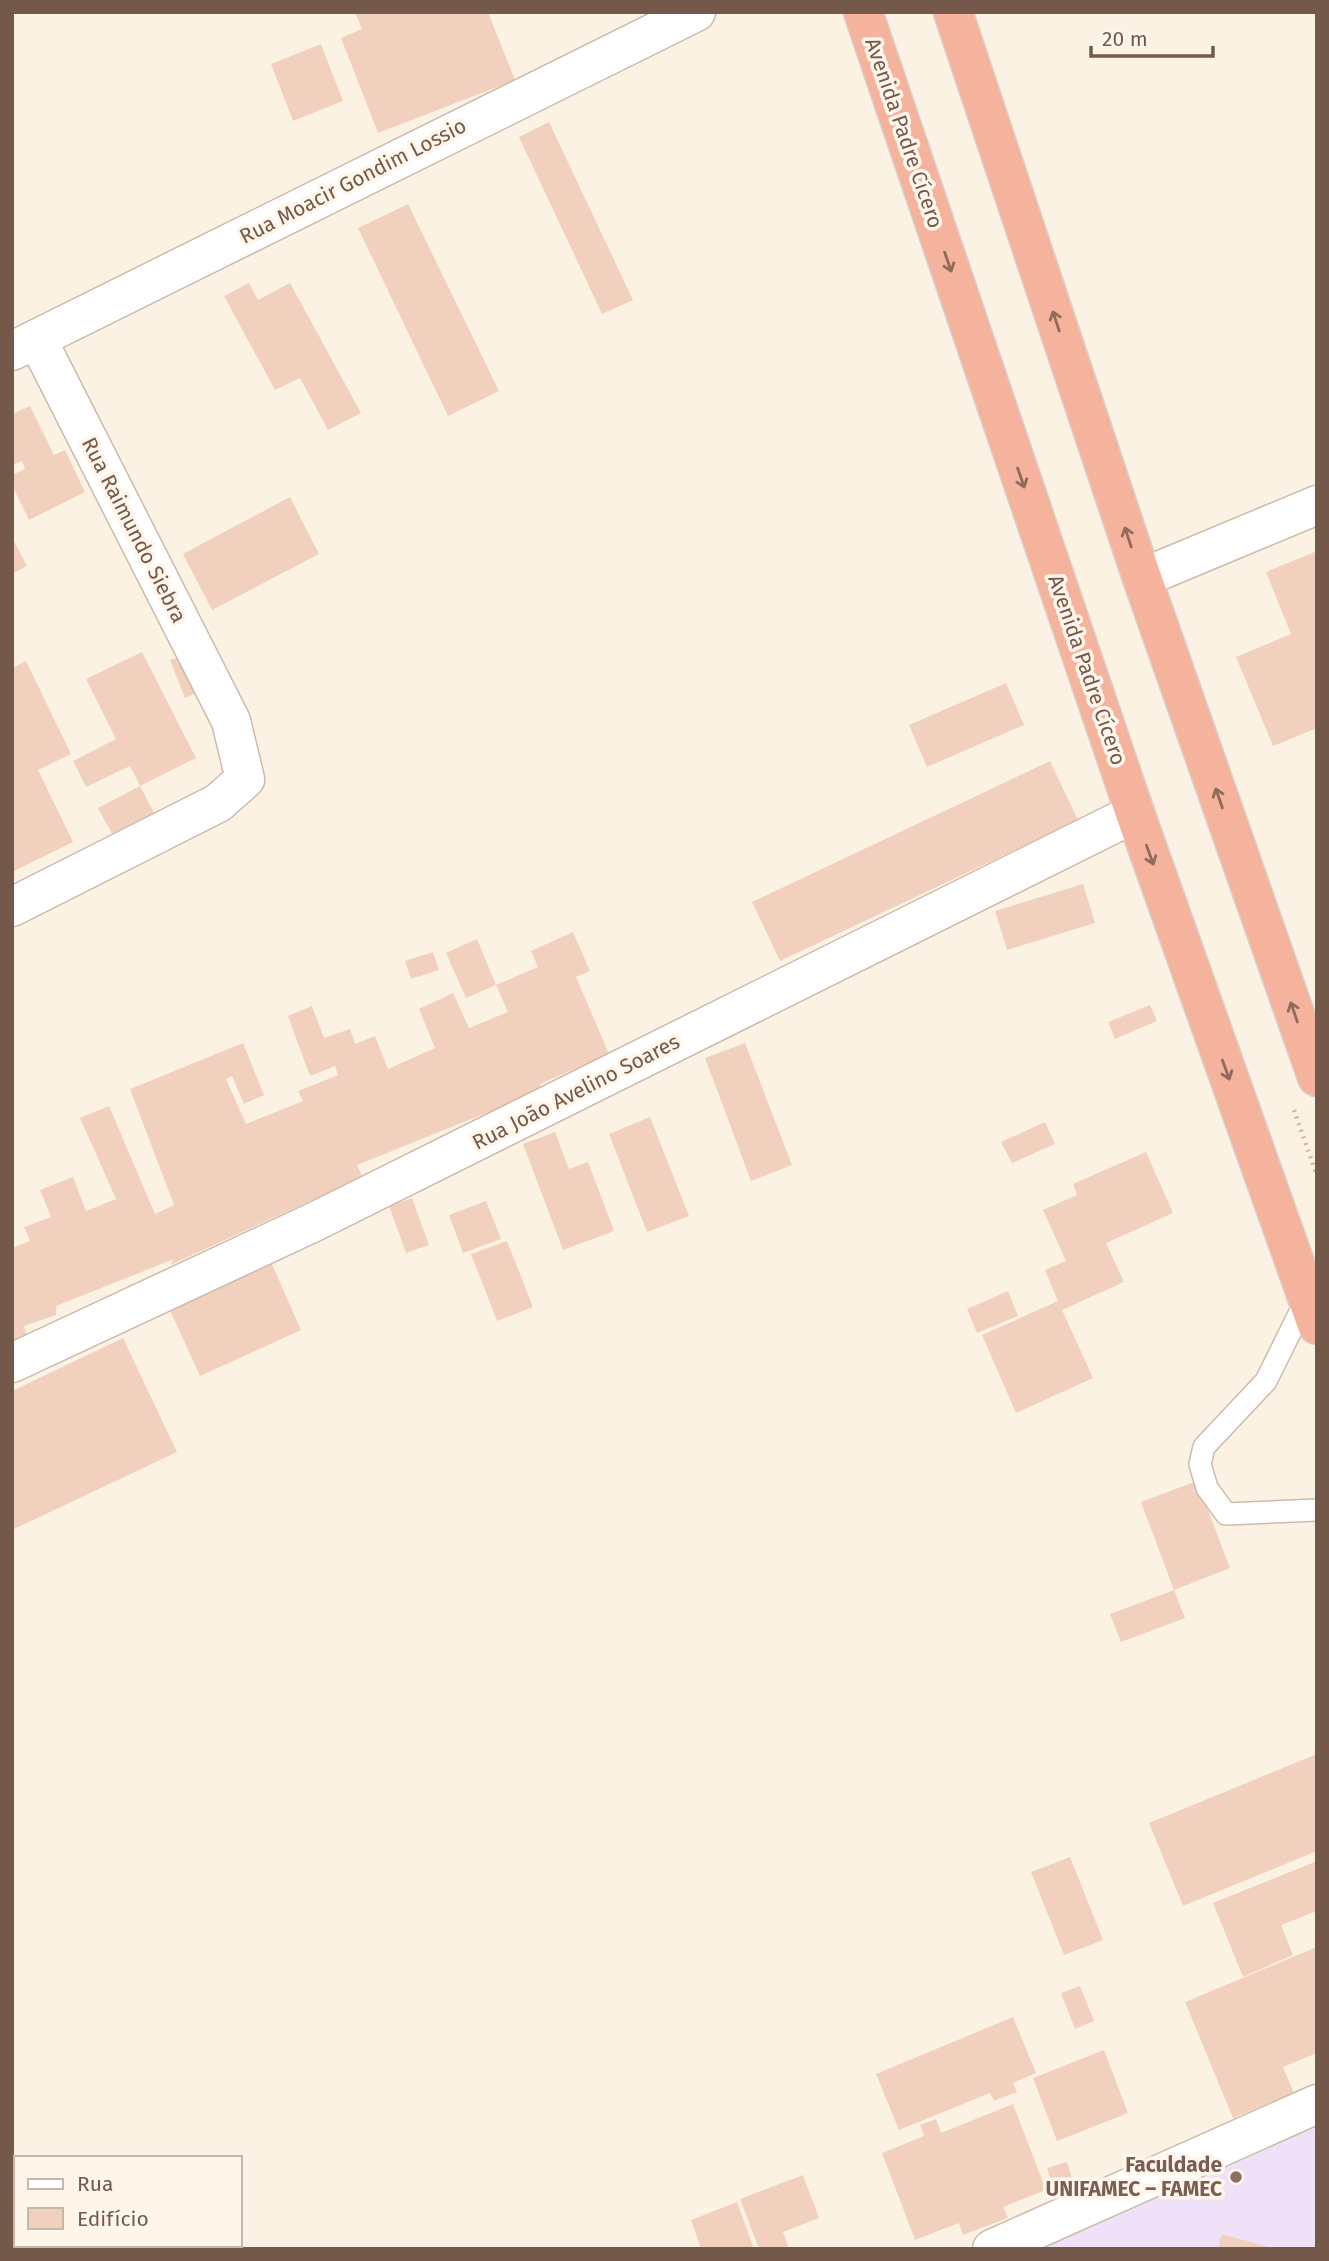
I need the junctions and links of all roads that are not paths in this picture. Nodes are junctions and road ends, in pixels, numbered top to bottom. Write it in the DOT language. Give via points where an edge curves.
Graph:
graph roads {
  1 [pos="696,12"];
  2 [pos="863,12"];
  3 [pos="953,12"];
  4 [pos="24,345"];
  5 [pos="1317,505"];
  6 [pos="1142,578"];
  7 [pos="1135,813"];
  8 [pos="12,906"];
  9 [pos="1317,1077"];
  10 [pos="1312,1312"];
  11 [pos="12,1363"];
  12 [pos="1317,1510"];
  13 [pos="1317,2104"];
  14 [pos="992,2249"];
  1 -- 4 [label="street, Rua Moacir Gondim Lossio"];
  2 -- 7 [label="highway, Avenida Padre Cícero, one-way"];
  6 -- 3 [label="highway, one-way"];
  4 -- 8 [label="street, Rua Raimundo Siebra" via="232,721 245,779 218,803"];
  5 -- 6 [label="street"];
  9 -- 6 [label="highway, one-way"];
  7 -- 10 [label="highway, Avenida Padre Cícero, one-way"];
  7 -- 11 [label="street, Rua João Avelino Soares" via="314,1222"];
  10 -- 12 [label="lane" via="1266,1381 1204,1447 1200,1464 1207,1488 1226,1514"];
  13 -- 14 [label="street"];
}
